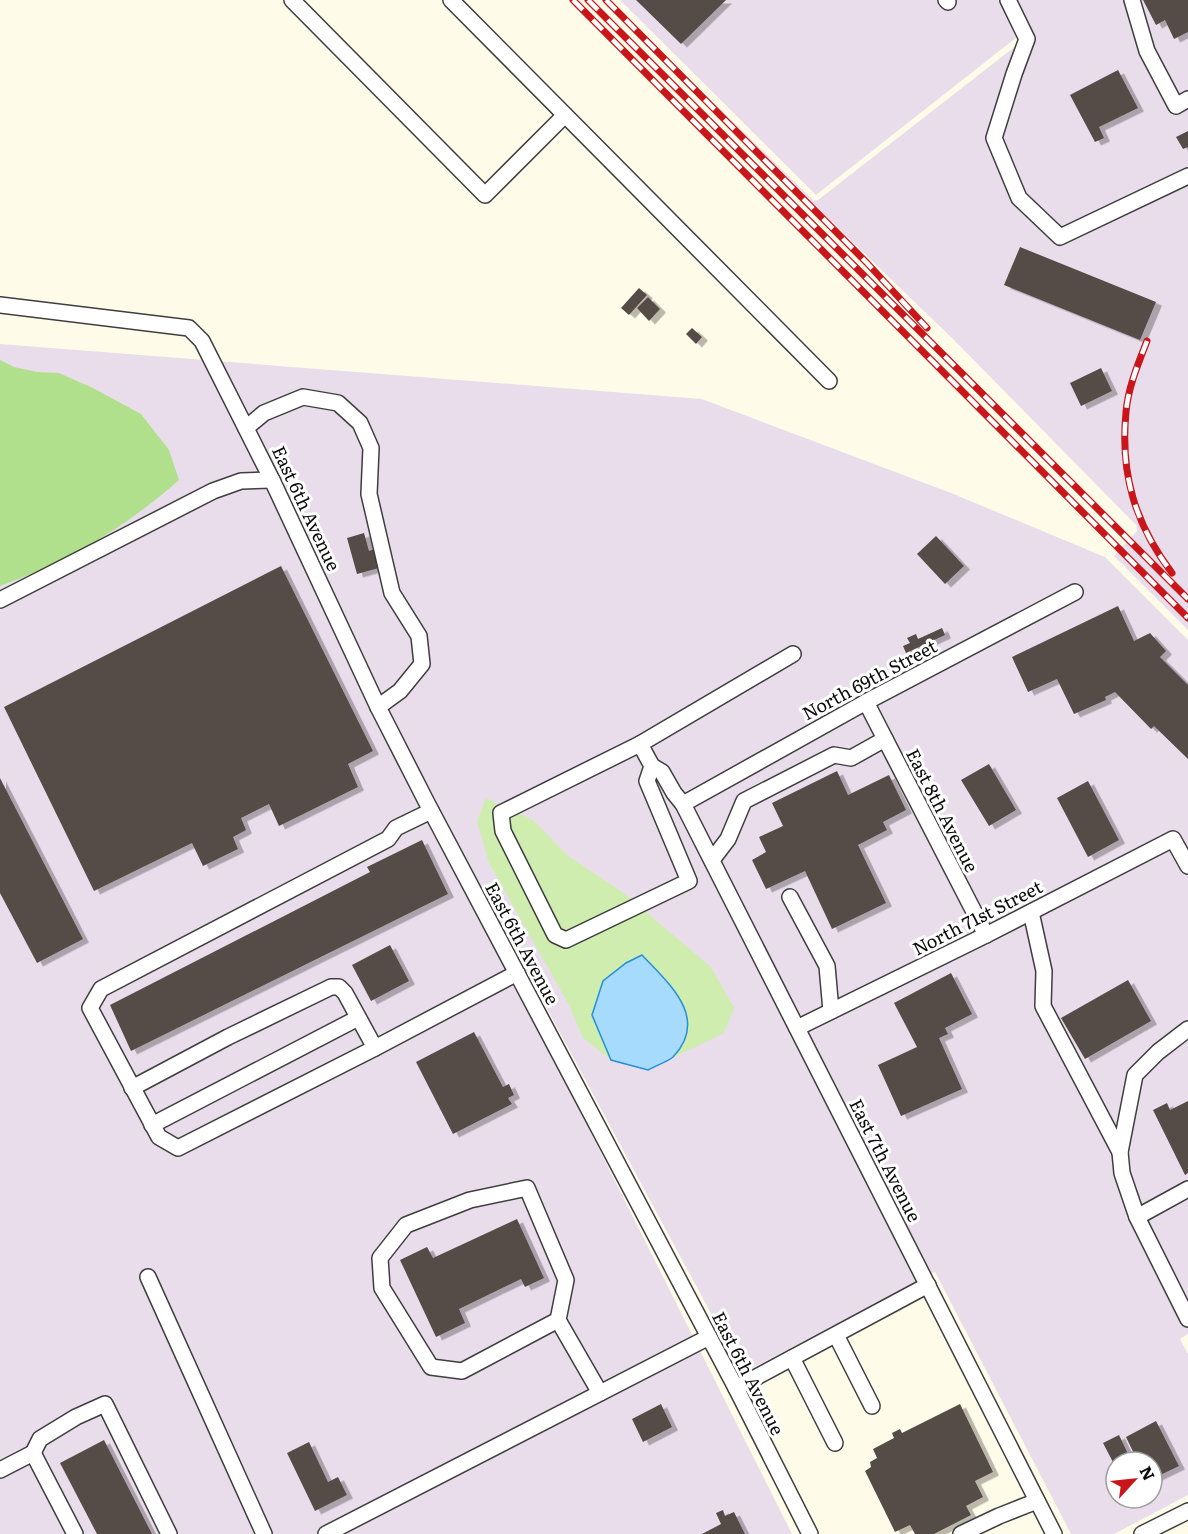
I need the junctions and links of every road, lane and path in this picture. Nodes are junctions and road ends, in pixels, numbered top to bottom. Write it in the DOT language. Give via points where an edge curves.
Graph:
graph roads {
  1 [pos="292,0"];
  2 [pos="451,0"];
  3 [pos="1008,0"];
  4 [pos="1132,0"];
  5 [pos="1188,99"];
  6 [pos="564,115"];
  7 [pos="1188,176"];
  8 [pos="0,305"];
  9 [pos="829,381"];
  10 [pos="246,428"];
  11 [pos="272,480"];
  12 [pos="1075,592"];
  13 [pos="0,600"];
  14 [pos="793,654"];
  15 [pos="866,702"];
  16 [pos="378,707"];
  17 [pos="885,739"];
  18 [pos="640,744"];
  19 [pos="652,766"];
  20 [pos="683,804"];
  21 [pos="431,811"];
  22 [pos="712,860"];
  23 [pos="1188,866"];
  24 [pos="790,897"];
  25 [pos="1031,912"];
  26 [pos="986,935"];
  27 [pos="517,973"];
  28 [pos="831,1011"];
  29 [pos="358,1018"];
  30 [pos="797,1028"];
  31 [pos="1188,1029"];
  32 [pos="375,1048"];
  33 [pos="132,1088"];
  34 [pos="152,1125"];
  35 [pos="1120,1152"];
  36 [pos="1188,1189"];
  37 [pos="1137,1217"];
  38 [pos="148,1277"];
  39 [pos="928,1285"];
  40 [pos="1188,1319"];
  41 [pos="558,1320"];
  42 [pos="836,1335"];
  43 [pos="709,1337"];
  44 [pos="792,1358"];
  45 [pos="736,1388"];
  46 [pos="600,1393"];
  47 [pos="873,1406"];
  48 [pos="835,1443"];
  49 [pos="33,1453"];
  50 [pos="0,1470"];
  51 [pos="1037,1501"];
  52 [pos="1188,1511"];
  53 [pos="75,1534"];
  54 [pos="169,1534"];
  55 [pos="264,1534"];
  56 [pos="326,1534"];
  57 [pos="810,1534"];
  58 [pos="961,1534"];
  59 [pos="1054,1534"];
  60 [pos="1142,1534"];
  1 -- 6 [label="street" via="485,195"];
  2 -- 6 [label="street"];
  3 -- 7 [label="street" via="1028,39 994,138 1019,198 1060,237"];
  4 -- 5 [label="street" via="1147,51 1176,106"];
  6 -- 9 [label="street"];
  8 -- 10 [label="street, East 6th Avenue" via="189,328 202,341"];
  10 -- 11 [label="street, East 6th Avenue"];
  10 -- 16 [label="street" via="264,413 303,396 338,403 360,423 371,448 369,494 392,593 419,636 422,664 400,692"];
  11 -- 13 [label="street" via="241,481 213,491"];
  11 -- 16 [label="street, East 6th Avenue"];
  12 -- 15 [label="street, North 69th Street"];
  14 -- 18 [label="street"];
  15 -- 17 [label="street, East 8th Avenue"];
  15 -- 20 [label="street, North 69th Street"];
  16 -- 21 [label="street, East 6th Avenue"];
  17 -- 22 [label="street" via="851,758 834,755 744,801 728,839"];
  17 -- 26 [label="street, East 8th Avenue"];
  18 -- 19 [label="street, East 7th Avenue"];
  18 -- 19 [label="street" via="501,813 503,831 555,935 566,940 689,881 647,781"];
  19 -- 20 [label="street, East 7th Avenue" via="662,772"];
  20 -- 22 [label="street, East 7th Avenue"];
  21 -- 27 [label="street, East 6th Avenue"];
  21 -- 33 [label="street" via="396,828 388,839 100,989 90,1008"];
  22 -- 30 [label="street, East 7th Avenue"];
  23 -- 25 [label="street, North 71st Street" via="1173,839"];
  24 -- 28 [label="street" via="827,966"];
  25 -- 26 [label="street, North 71st Street"];
  25 -- 35 [label="street" via="1044,971 1043,1006"];
  26 -- 28 [label="street, North 71st Street"];
  27 -- 32 [label="street"];
  27 -- 43 [label="street, East 6th Avenue"];
  28 -- 30 [label="street, North 71st Street"];
  29 -- 32 [label="street"];
  29 -- 33 [label="street" via="345,993 339,987 331,987"];
  29 -- 34 [label="street"];
  30 -- 39 [label="street, East 7th Avenue"];
  31 -- 35 [label="street" via="1135,1075"];
  32 -- 34 [label="street" via="178,1148 159,1137"];
  33 -- 34 [label="street"];
  35 -- 37 [label="street" via="1122,1173"];
  36 -- 37 [label="street"];
  37 -- 40 [label="street"];
  38 -- 55 [label="street"];
  39 -- 42 [label="street"];
  39 -- 51 [label="street, East 7th Avenue"];
  41 -- 41 [label="street" via="566,1280 527,1188 470,1200 406,1225 380,1258 382,1288 431,1367 462,1371"];
  41 -- 46 [label="street"];
  42 -- 44 [label="street"];
  42 -- 47 [label="street"];
  43 -- 45 [label="street, East 6th Avenue"];
  43 -- 46 [label="street"];
  44 -- 45 [label="street"];
  44 -- 48 [label="street"];
  45 -- 57 [label="street, East 6th Avenue"];
  46 -- 56 [label="street"];
  49 -- 50 [label="street"];
  49 -- 53 [label="street"];
  49 -- 54 [label="street" via="40,1439 105,1404"];
  51 -- 58 [label="street"];
  51 -- 59 [label="street, East 7th Avenue"];
  52 -- 60 [label="street"];
}
